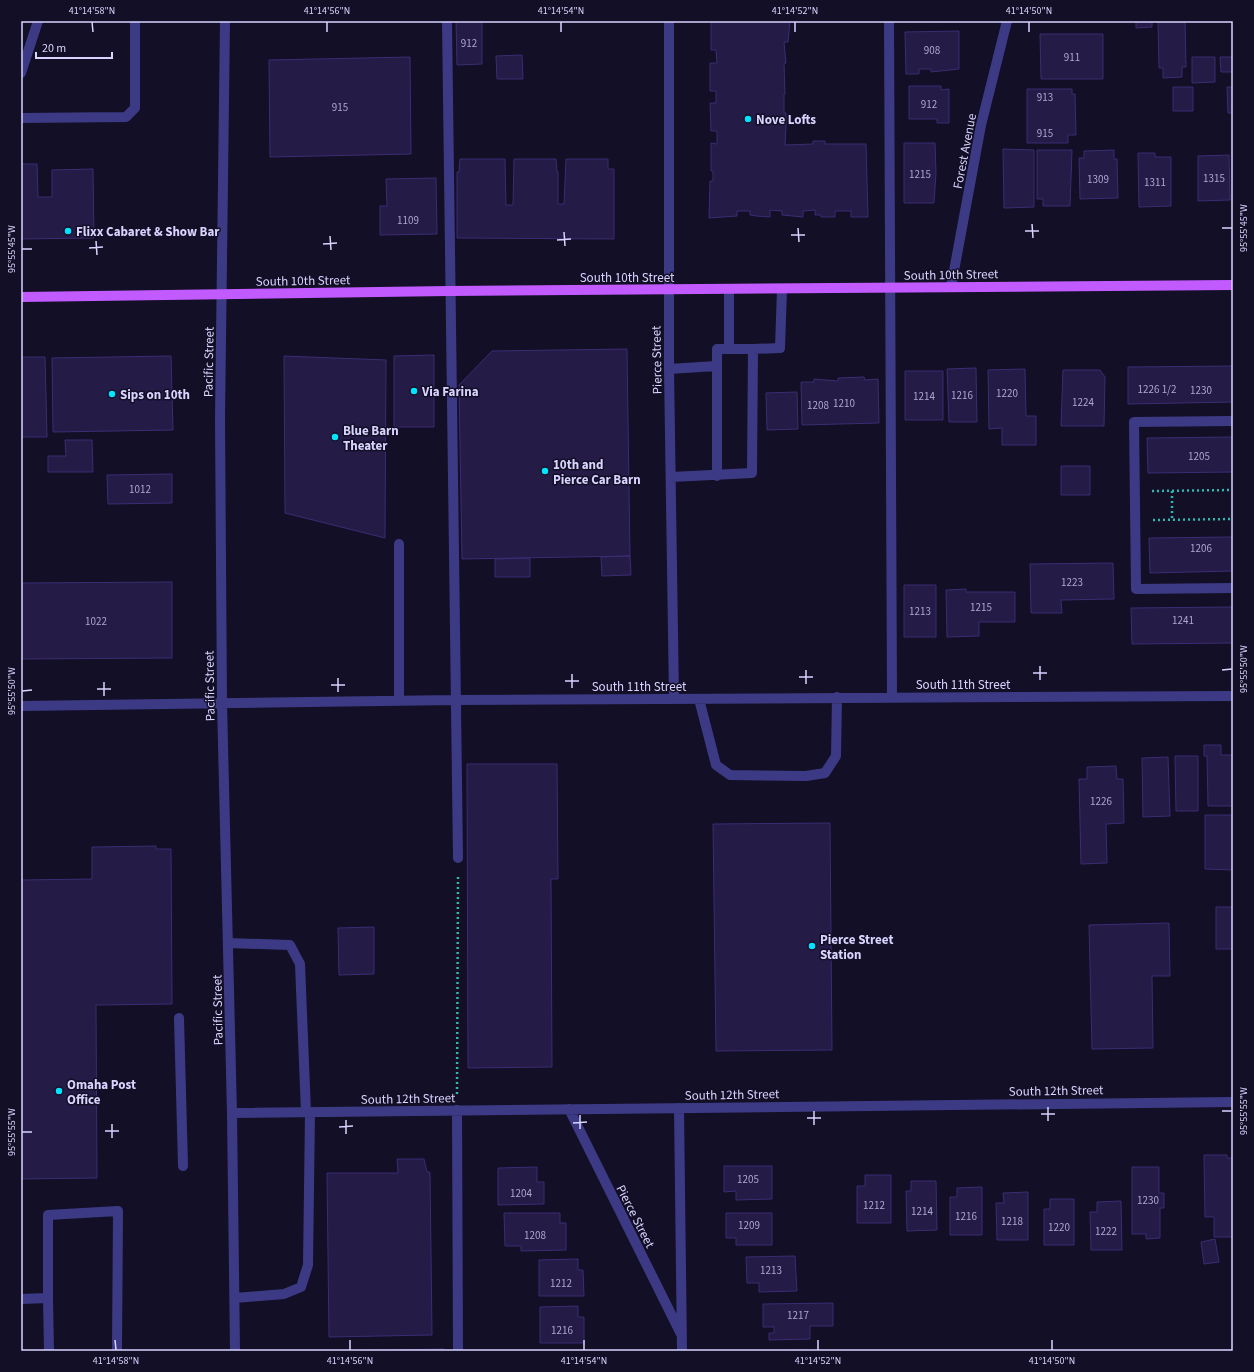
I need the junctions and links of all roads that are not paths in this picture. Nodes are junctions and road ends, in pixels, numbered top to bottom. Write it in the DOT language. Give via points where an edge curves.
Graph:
graph roads {
  1 [pos="38,21"];
  2 [pos="135,21"];
  3 [pos="225,21"];
  4 [pos="447,21"];
  5 [pos="669,21"];
  6 [pos="889,21"];
  7 [pos="1008,21"];
  8 [pos="21,73"];
  9 [pos="21,118"];
  10 [pos="1233,285"];
  11 [pos="951,287"];
  12 [pos="890,288"];
  13 [pos="668,289"];
  14 [pos="729,289"];
  15 [pos="782,289"];
  16 [pos="449,291"];
  17 [pos="222,295"];
  18 [pos="21,297"];
  19 [pos="729,349"];
  20 [pos="753,349"];
  21 [pos="716,366"];
  22 [pos="669,369"];
  23 [pos="1233,421"];
  24 [pos="717,476"];
  25 [pos="671,477"];
  26 [pos="399,544"];
  27 [pos="1233,588"];
  28 [pos="1233,696"];
  29 [pos="837,697"];
  30 [pos="892,697"];
  31 [pos="674,699"];
  32 [pos="699,699"];
  33 [pos="455,700"];
  34 [pos="400,701"];
  35 [pos="222,703"];
  36 [pos="21,706"];
  37 [pos="458,858"];
  38 [pos="228,943"];
  39 [pos="179,1018"];
  40 [pos="1233,1102"];
  41 [pos="569,1108"];
  42 [pos="679,1108"];
  43 [pos="457,1110"];
  44 [pos="308,1112"];
  45 [pos="232,1113"];
  46 [pos="183,1166"];
  47 [pos="48,1298"];
  48 [pos="235,1298"];
  49 [pos="21,1299"];
  50 [pos="682,1334"];
  51 [pos="49,1351"];
  52 [pos="117,1351"];
  53 [pos="235,1351"];
  54 [pos="458,1351"];
  55 [pos="682,1351"];
  1 -- 8 [label="street"];
  2 -- 9 [label="street" via="135,108 126,117"];
  3 -- 17 [label="street, Pacific Street"];
  4 -- 16 [label="street"];
  5 -- 13 [label="street, Pierce Street"];
  6 -- 12 [label="street"];
  7 -- 11 [label="street, Forest Avenue" via="981,125"];
  10 -- 11 [label="main road, South 10th Street"];
  11 -- 12 [label="main road, South 10th Street"];
  12 -- 15 [label="main road, South 10th Street"];
  12 -- 30 [label="street"];
  13 -- 14 [label="main road, South 10th Street"];
  13 -- 16 [label="main road, South 10th Street"];
  13 -- 22 [label="street, Pierce Street"];
  14 -- 15 [label="main road, South 10th Street"];
  14 -- 19 [label="street"];
  15 -- 20 [label="street" via="780,348"];
  16 -- 17 [label="main road, South 10th Street"];
  16 -- 33 [label="street"];
  17 -- 18 [label="main road, South 10th Street"];
  17 -- 35 [label="street, Pacific Street"];
  19 -- 20 [label="street"];
  19 -- 21 [label="street" via="716,349"];
  20 -- 24 [label="street" via="752,473"];
  21 -- 22 [label="street"];
  21 -- 24 [label="street"];
  22 -- 25 [label="street, Pierce Street"];
  23 -- 27 [label="street" via="1134,422 1136,589"];
  24 -- 25 [label="street"];
  25 -- 31 [label="street, Pierce Street"];
  26 -- 34 [label="street"];
  28 -- 30 [label="street, South 11th Street"];
  29 -- 30 [label="street, South 11th Street"];
  29 -- 32 [label="street, South 11th Street"];
  29 -- 32 [label="street" via="836,756 825,773 806,776 730,775 716,765"];
  31 -- 32 [label="street, South 11th Street"];
  31 -- 33 [label="street, South 11th Street"];
  33 -- 34 [label="street, South 11th Street"];
  33 -- 37 [label="street"];
  34 -- 35 [label="street, South 11th Street"];
  35 -- 36 [label="street, South 11th Street"];
  35 -- 38 [label="street, Pacific Street"];
  38 -- 44 [label="street" via="290,945 300,964"];
  38 -- 45 [label="street, Pacific Street"];
  39 -- 46 [label="street"];
  40 -- 42 [label="street, South 12th Street"];
  41 -- 42 [label="street, South 12th Street"];
  41 -- 43 [label="street, South 12th Street"];
  41 -- 50 [label="street, Pierce Street"];
  42 -- 50 [label="street, Pierce Street"];
  43 -- 44 [label="street, South 12th Street"];
  43 -- 54 [label="street"];
  44 -- 45 [label="street, South 12th Street"];
  44 -- 48 [label="street" via="308,1265 301,1287 284,1294"];
  45 -- 48 [label="street, Pacific Street"];
  47 -- 49 [label="street"];
  47 -- 51 [label="street"];
  47 -- 52 [label="street" via="48,1215 118,1212"];
  48 -- 53 [label="street, Pacific Street"];
  50 -- 55 [label="street, Pierce Street"];
}
